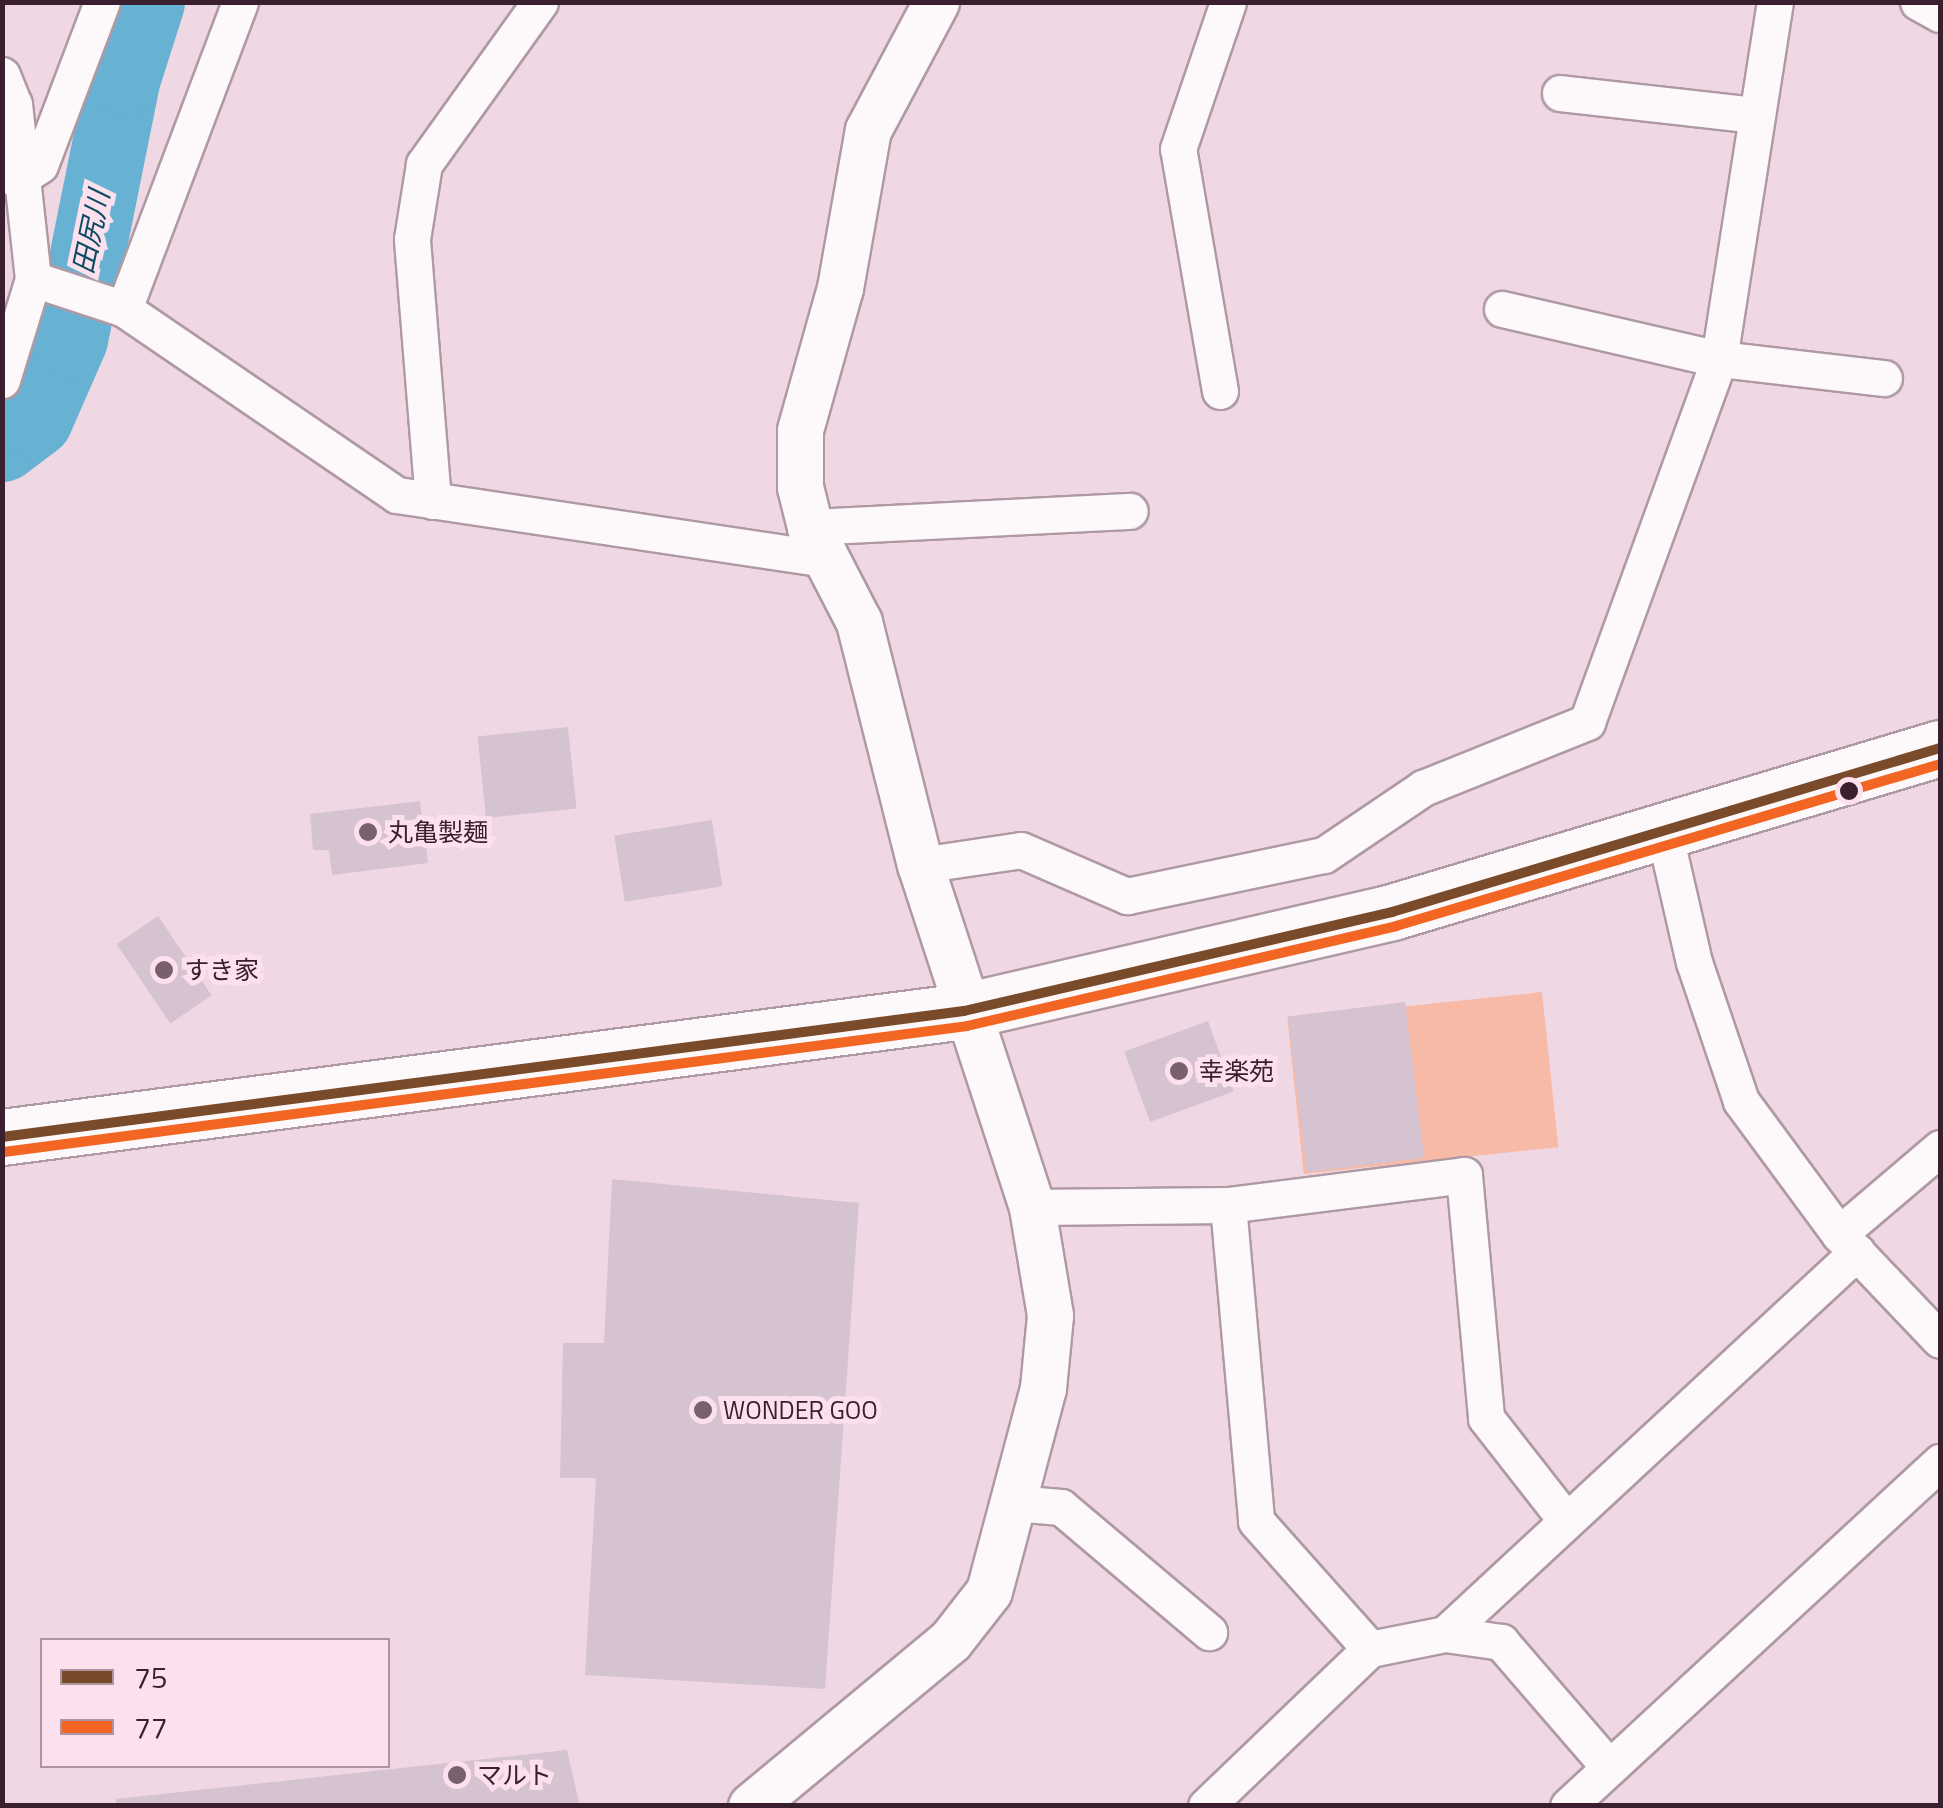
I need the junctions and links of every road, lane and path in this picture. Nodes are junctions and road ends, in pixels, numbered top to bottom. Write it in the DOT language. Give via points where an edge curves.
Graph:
graph roads {
  1 [pos="102,2"];
  2 [pos="240,2"];
  3 [pos="540,2"];
  4 [pos="936,2"];
  5 [pos="1228,2"];
  6 [pos="1775,2"];
  7 [pos="1918,2"];
  8 [pos="1940,14"];
  9 [pos="2,74"];
  10 [pos="1560,93"];
  11 [pos="1757,115"];
  12 [pos="18,180"];
  13 [pos="43,282"];
  14 [pos="114,306"];
  15 [pos="1502,308"];
  16 [pos="1718,359"];
  17 [pos="1884,378"];
  18 [pos="2,380"];
  19 [pos="1220,391"];
  20 [pos="434,501"];
  21 [pos="1130,511"];
  22 [pos="818,543"];
  23 [pos="1940,748"];
  24 [pos="1664,828"];
  25 [pos="920,865"];
  26 [pos="964,1011"];
  27 [pos="2,1137"];
  28 [pos="1940,1148"];
  29 [pos="1228,1204"];
  30 [pos="1032,1207"];
  31 [pos="1848,1243"];
  32 [pos="1940,1340"];
  33 [pos="1940,1462"];
  34 [pos="1013,1503"];
  35 [pos="1564,1518"];
  36 [pos="1210,1632"];
  37 [pos="1445,1634"];
  38 [pos="1370,1649"];
  39 [pos="1609,1767"];
  40 [pos="751,1806"];
  41 [pos="1206,1806"];
  42 [pos="1568,1806"];
  1 -- 12 [label="street" via="40,165"];
  2 -- 14 [label="street"];
  3 -- 20 [label="street" via="424,164 412,239"];
  4 -- 22 [label="street" via="868,130 840,288 800,430 800,487"];
  5 -- 19 [label="street" via="1178,148"];
  6 -- 11 [label="street"];
  7 -- 8 [label="street"];
  9 -- 12 [label="street" via="14,104"];
  10 -- 11 [label="street"];
  11 -- 16 [label="street"];
  12 -- 13 [label="street"];
  13 -- 14 [label="street"];
  13 -- 18 [label="street"];
  14 -- 20 [label="street" via="397,495"];
  15 -- 16 [label="street"];
  16 -- 17 [label="street"];
  16 -- 25 [label="street" via="1588,722 1423,788 1324,855 1127,896 1021,850"];
  20 -- 22 [label="street"];
  21 -- 22 [label="street"];
  22 -- 25 [label="street" via="859,622"];
  23 -- 24 [label="highway"];
  24 -- 26 [label="highway" via="1392,912"];
  24 -- 31 [label="street" via="1694,962 1741,1101"];
  25 -- 26 [label="street"];
  26 -- 27 [label="highway"];
  26 -- 30 [label="street"];
  28 -- 31 [label="street"];
  29 -- 30 [label="street"];
  29 -- 35 [label="street" via="1464,1175 1486,1418"];
  29 -- 38 [label="street" via="1256,1521"];
  30 -- 34 [label="street" via="1050,1315 1042,1388"];
  31 -- 32 [label="street"];
  31 -- 35 [label="street"];
  33 -- 39 [label="street"];
  34 -- 36 [label="street" via="1061,1507"];
  34 -- 40 [label="street" via="989,1591 950,1641"];
  35 -- 37 [label="street"];
  37 -- 38 [label="street"];
  37 -- 39 [label="street" via="1500,1642"];
  38 -- 41 [label="street"];
  39 -- 42 [label="street"];
}
